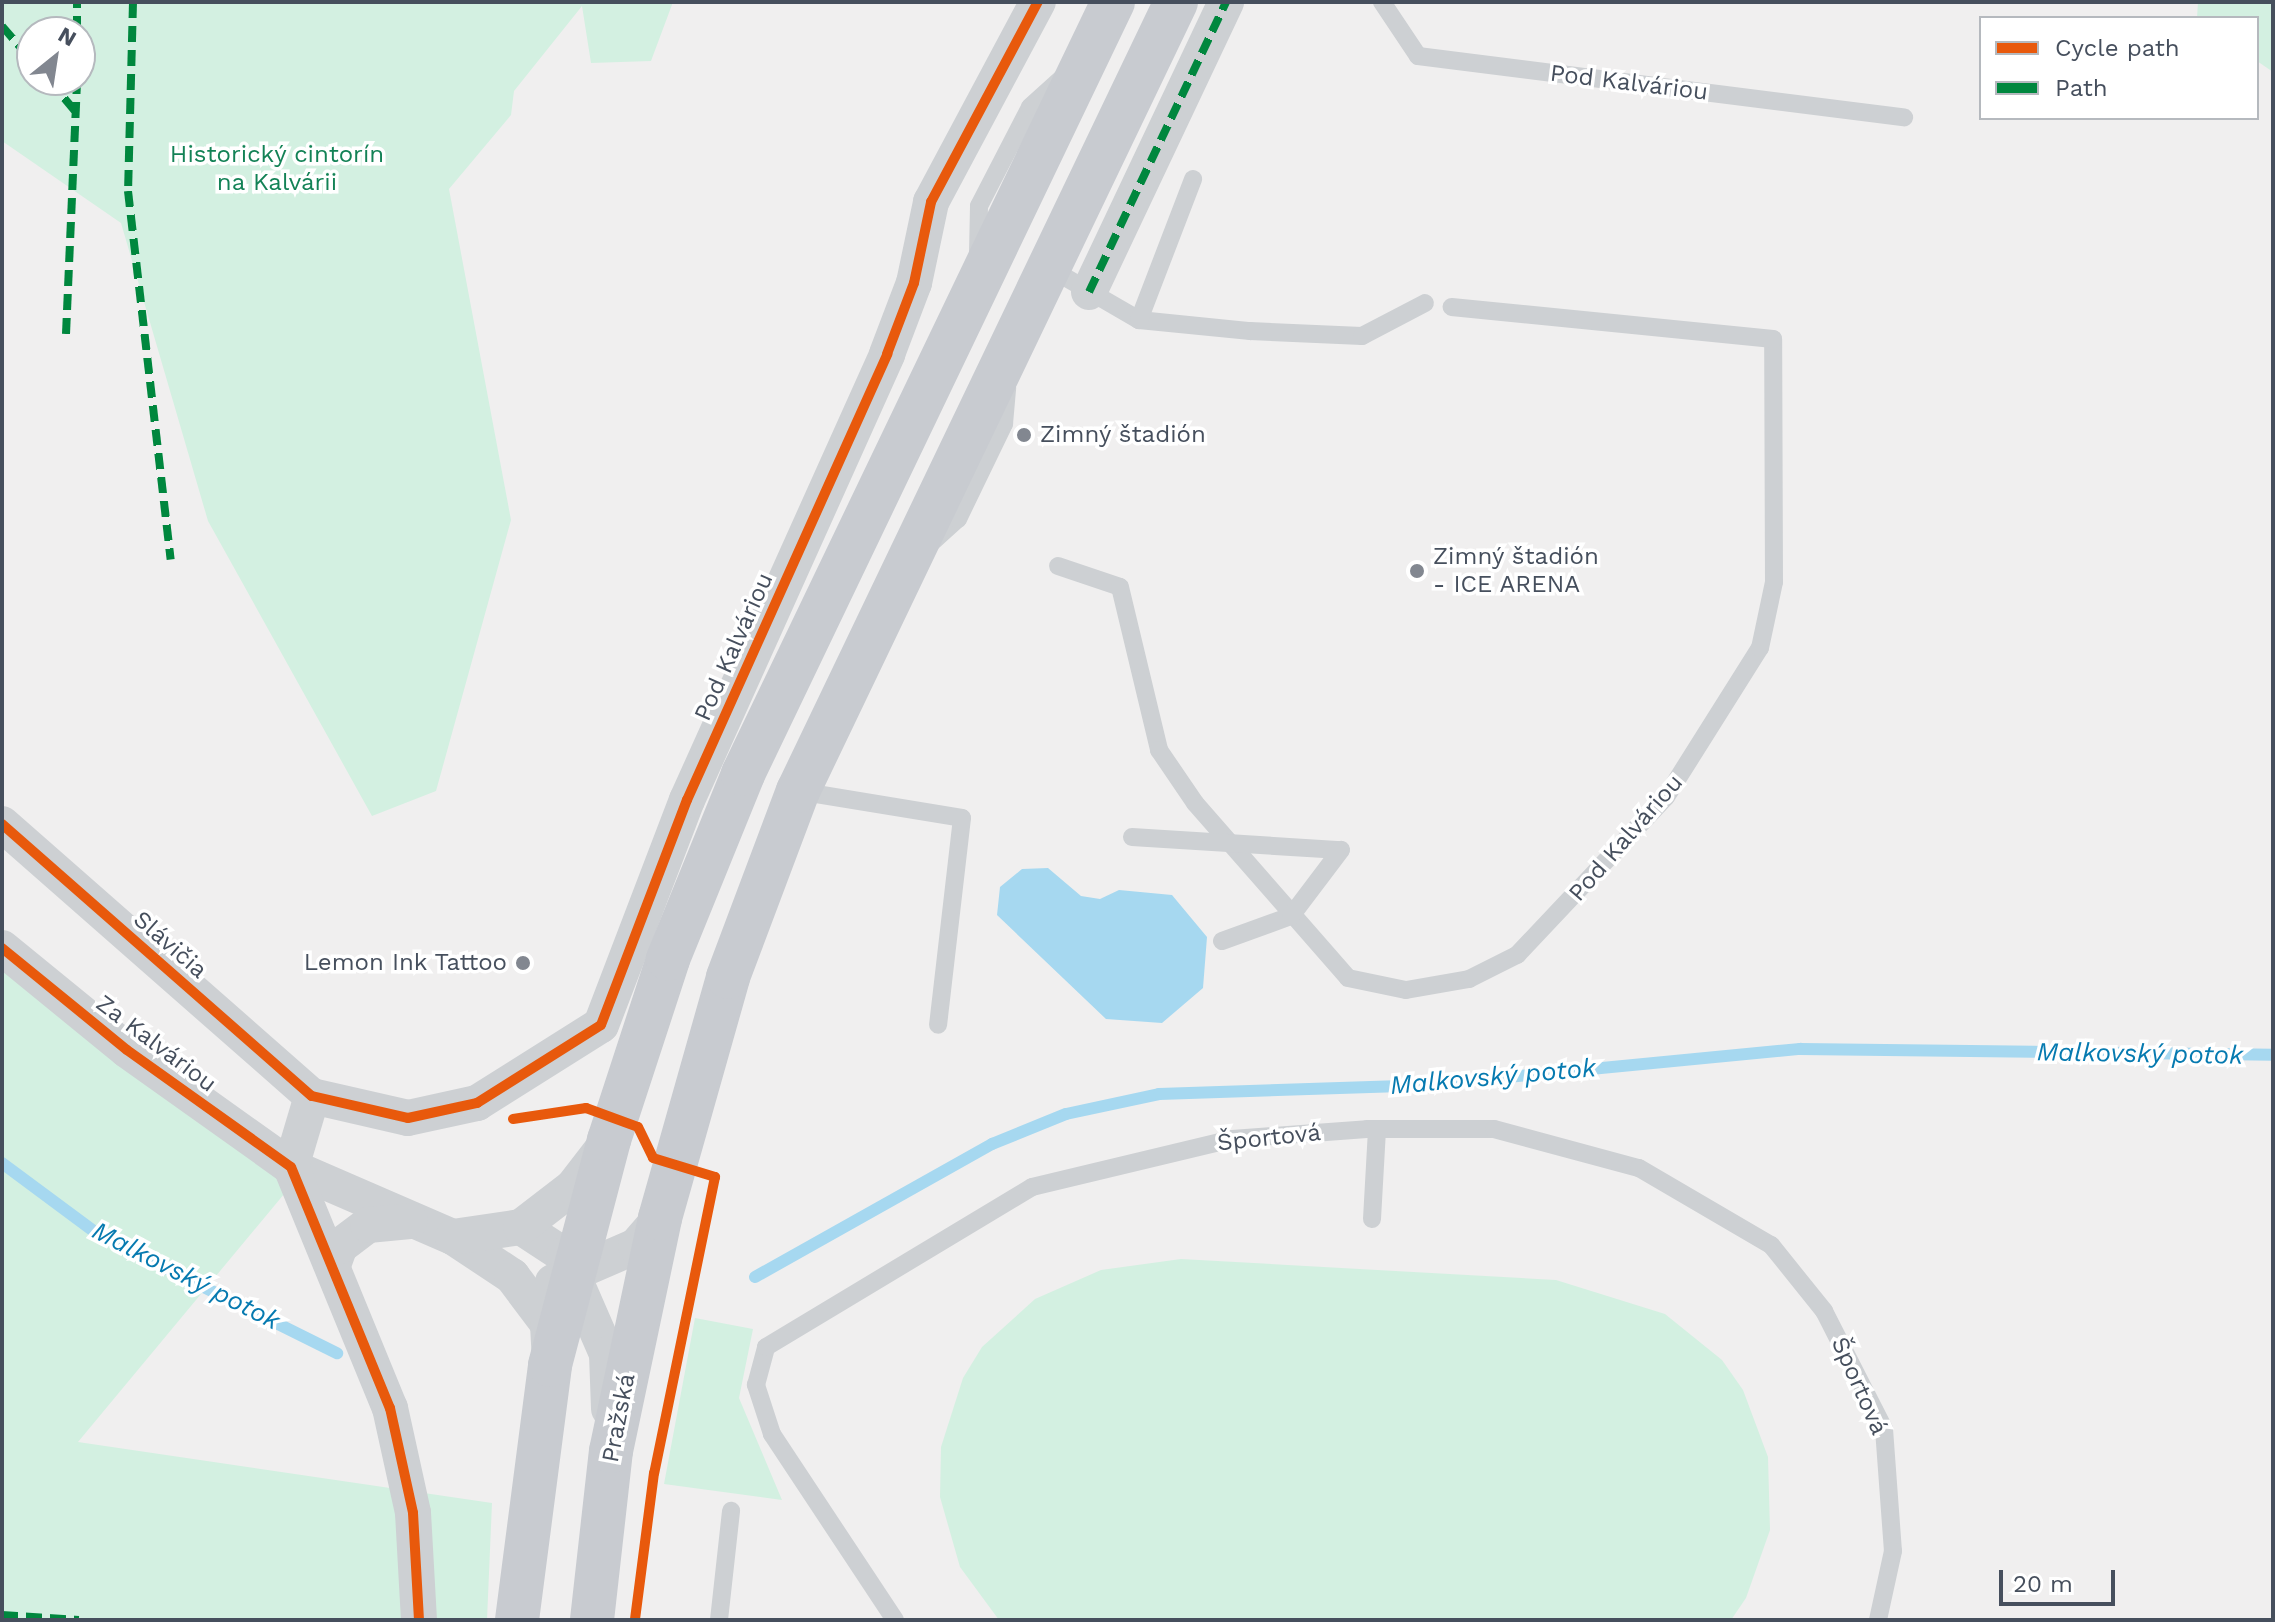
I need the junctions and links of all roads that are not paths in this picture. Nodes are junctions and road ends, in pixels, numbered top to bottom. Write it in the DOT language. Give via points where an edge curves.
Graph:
graph roads {
  1 [pos="1038,2"];
  2 [pos="1113,2"];
  3 [pos="1176,2"];
  4 [pos="1226,2"];
  5 [pos="1382,2"];
  6 [pos="1904,117"];
  7 [pos="1193,179"];
  8 [pos="1051,269"];
  9 [pos="1089,292"];
  10 [pos="1425,303"];
  11 [pos="1452,307"];
  12 [pos="1139,320"];
  13 [pos="1058,566"];
  14 [pos="798,791"];
  15 [pos="2,824"];
  16 [pos="1132,837"];
  17 [pos="1238,849"];
  18 [pos="1291,916"];
  19 [pos="1222,941"];
  20 [pos="2,948"];
  21 [pos="938,1025"];
  22 [pos="312,1096"];
  23 [pos="1377,1129"];
  24 [pos="609,1140"];
  25 [pos="291,1167"];
  26 [pos="660,1218"];
  27 [pos="1372,1219"];
  28 [pos="416,1221"];
  29 [pos="521,1227"];
  30 [pos="453,1237"];
  31 [pos="333,1265"];
  32 [pos="512,1276"];
  33 [pos="571,1277"];
  34 [pos="550,1365"];
  35 [pos="611,1451"];
  36 [pos="731,1511"];
  37 [pos="419,1620"];
  38 [pos="517,1620"];
  39 [pos="592,1620"];
  40 [pos="719,1620"];
  41 [pos="895,1620"];
  42 [pos="1878,1620"];
  1 -- 22 [label="street, Pod Kalváriou" via="931,202 914,283 887,354 687,800 601,1025 477,1103 408,1118"];
  2 -- 24 [label="main road" via="977,296 743,774 668,959"];
  3 -- 8 [label="main road"];
  4 -- 9 [label="street"];
  5 -- 6 [label="lane, Pod Kalváriou" via="1418,56"];
  7 -- 12 [label="lane"];
  8 -- 9 [label="lane"];
  8 -- 14 [label="main road"];
  9 -- 12 [label="lane"];
  10 -- 12 [label="lane" via="1362,336"];
  11 -- 18 [label="lane, Pod Kalváriou" via="1773,339 1774,582 1760,648 1666,797 1517,955 1469,979 1406,990 1348,978"];
  13 -- 17 [label="lane, Pod Kalváriou" via="1120,587 1159,750"];
  14 -- 21 [label="lane" via="962,818"];
  14 -- 26 [label="main road" via="728,977"];
  15 -- 22 [label="street, Slávičia"];
  16 -- 17 [label="lane"];
  17 -- 18 [label="lane, Pod Kalváriou"];
  17 -- 18 [label="lane" via="1341,850"];
  18 -- 19 [label="lane"];
  20 -- 25 [label="street, Za Kalváriou" via="127,1050"];
  22 -- 25 [label="street"];
  23 -- 27 [label="lane"];
  23 -- 41 [label="lane, Športová" via="1232,1139 1032,1187 766,1347 756,1385 772,1434"];
  23 -- 42 [label="lane, Športová" via="1494,1129 1639,1168 1771,1245 1824,1311 1884,1429 1893,1551"];
  24 -- 29 [label="street" via="573,1187"];
  24 -- 33 [label="main road"];
  25 -- 28 [label="street, Za Kalváriou"];
  25 -- 31 [label="street"];
  26 -- 33 [label="street" via="636,1246"];
  26 -- 35 [label="main road, Pražská"];
  28 -- 30 [label="street, Za Kalváriou"];
  28 -- 31 [label="street" via="368,1225 340,1246"];
  29 -- 30 [label="street"];
  29 -- 33 [label="street" via="564,1255"];
  30 -- 32 [label="street, Za Kalváriou"];
  31 -- 37 [label="street" via="390,1408 413,1513"];
  32 -- 33 [label="street"];
  32 -- 34 [label="street" via="548,1324"];
  33 -- 34 [label="main road"];
  33 -- 35 [label="street" via="607,1354"];
  34 -- 38 [label="main road"];
  35 -- 39 [label="main road, Pražská"];
  36 -- 40 [label="lane"];
}
